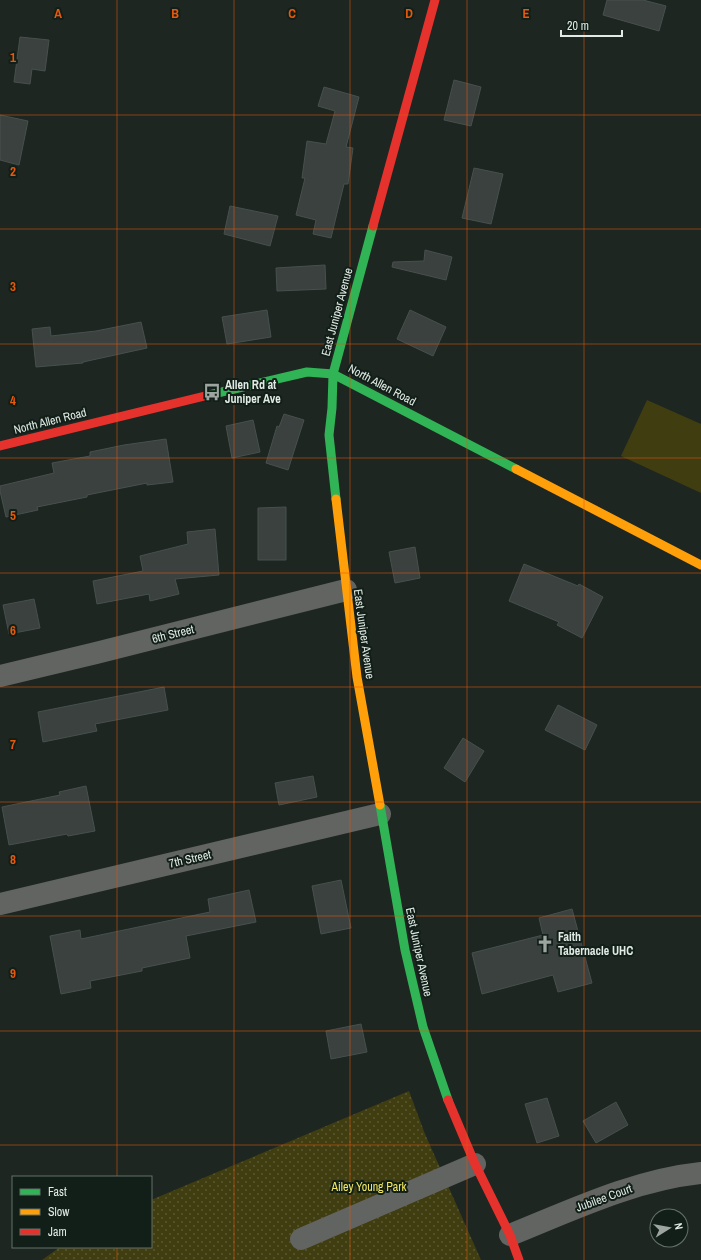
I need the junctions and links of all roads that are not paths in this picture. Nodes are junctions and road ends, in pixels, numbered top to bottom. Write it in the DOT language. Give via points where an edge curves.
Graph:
graph roads {
  1 [pos="435,0"];
  2 [pos="333,374"];
  3 [pos="0,446"];
  4 [pos="701,565"];
  5 [pos="346,590"];
  6 [pos="0,676"];
  7 [pos="380,814"];
  8 [pos="0,904"];
  9 [pos="475,1164"];
  10 [pos="701,1173"];
  11 [pos="510,1235"];
  12 [pos="301,1239"];
  13 [pos="520,1260"];
  1 -- 2 [label="street, East Juniper Avenue"];
  2 -- 3 [label="street, North Allen Road" via="307,372"];
  2 -- 4 [label="street, North Allen Road"];
  2 -- 5 [label="street, East Juniper Avenue" via="330,435"];
  5 -- 6 [label="street, 6th Street"];
  5 -- 7 [label="street, East Juniper Avenue"];
  7 -- 8 [label="street, 7th Street"];
  7 -- 9 [label="street, East Juniper Avenue" via="405,950 423,1027 447,1098"];
  9 -- 11 [label="street, East Juniper Avenue"];
  9 -- 12 [label="street"];
  10 -- 11 [label="street, Jubilee Court" via="666,1178 616,1192"];
  11 -- 13 [label="street, East Juniper Avenue"];
}
